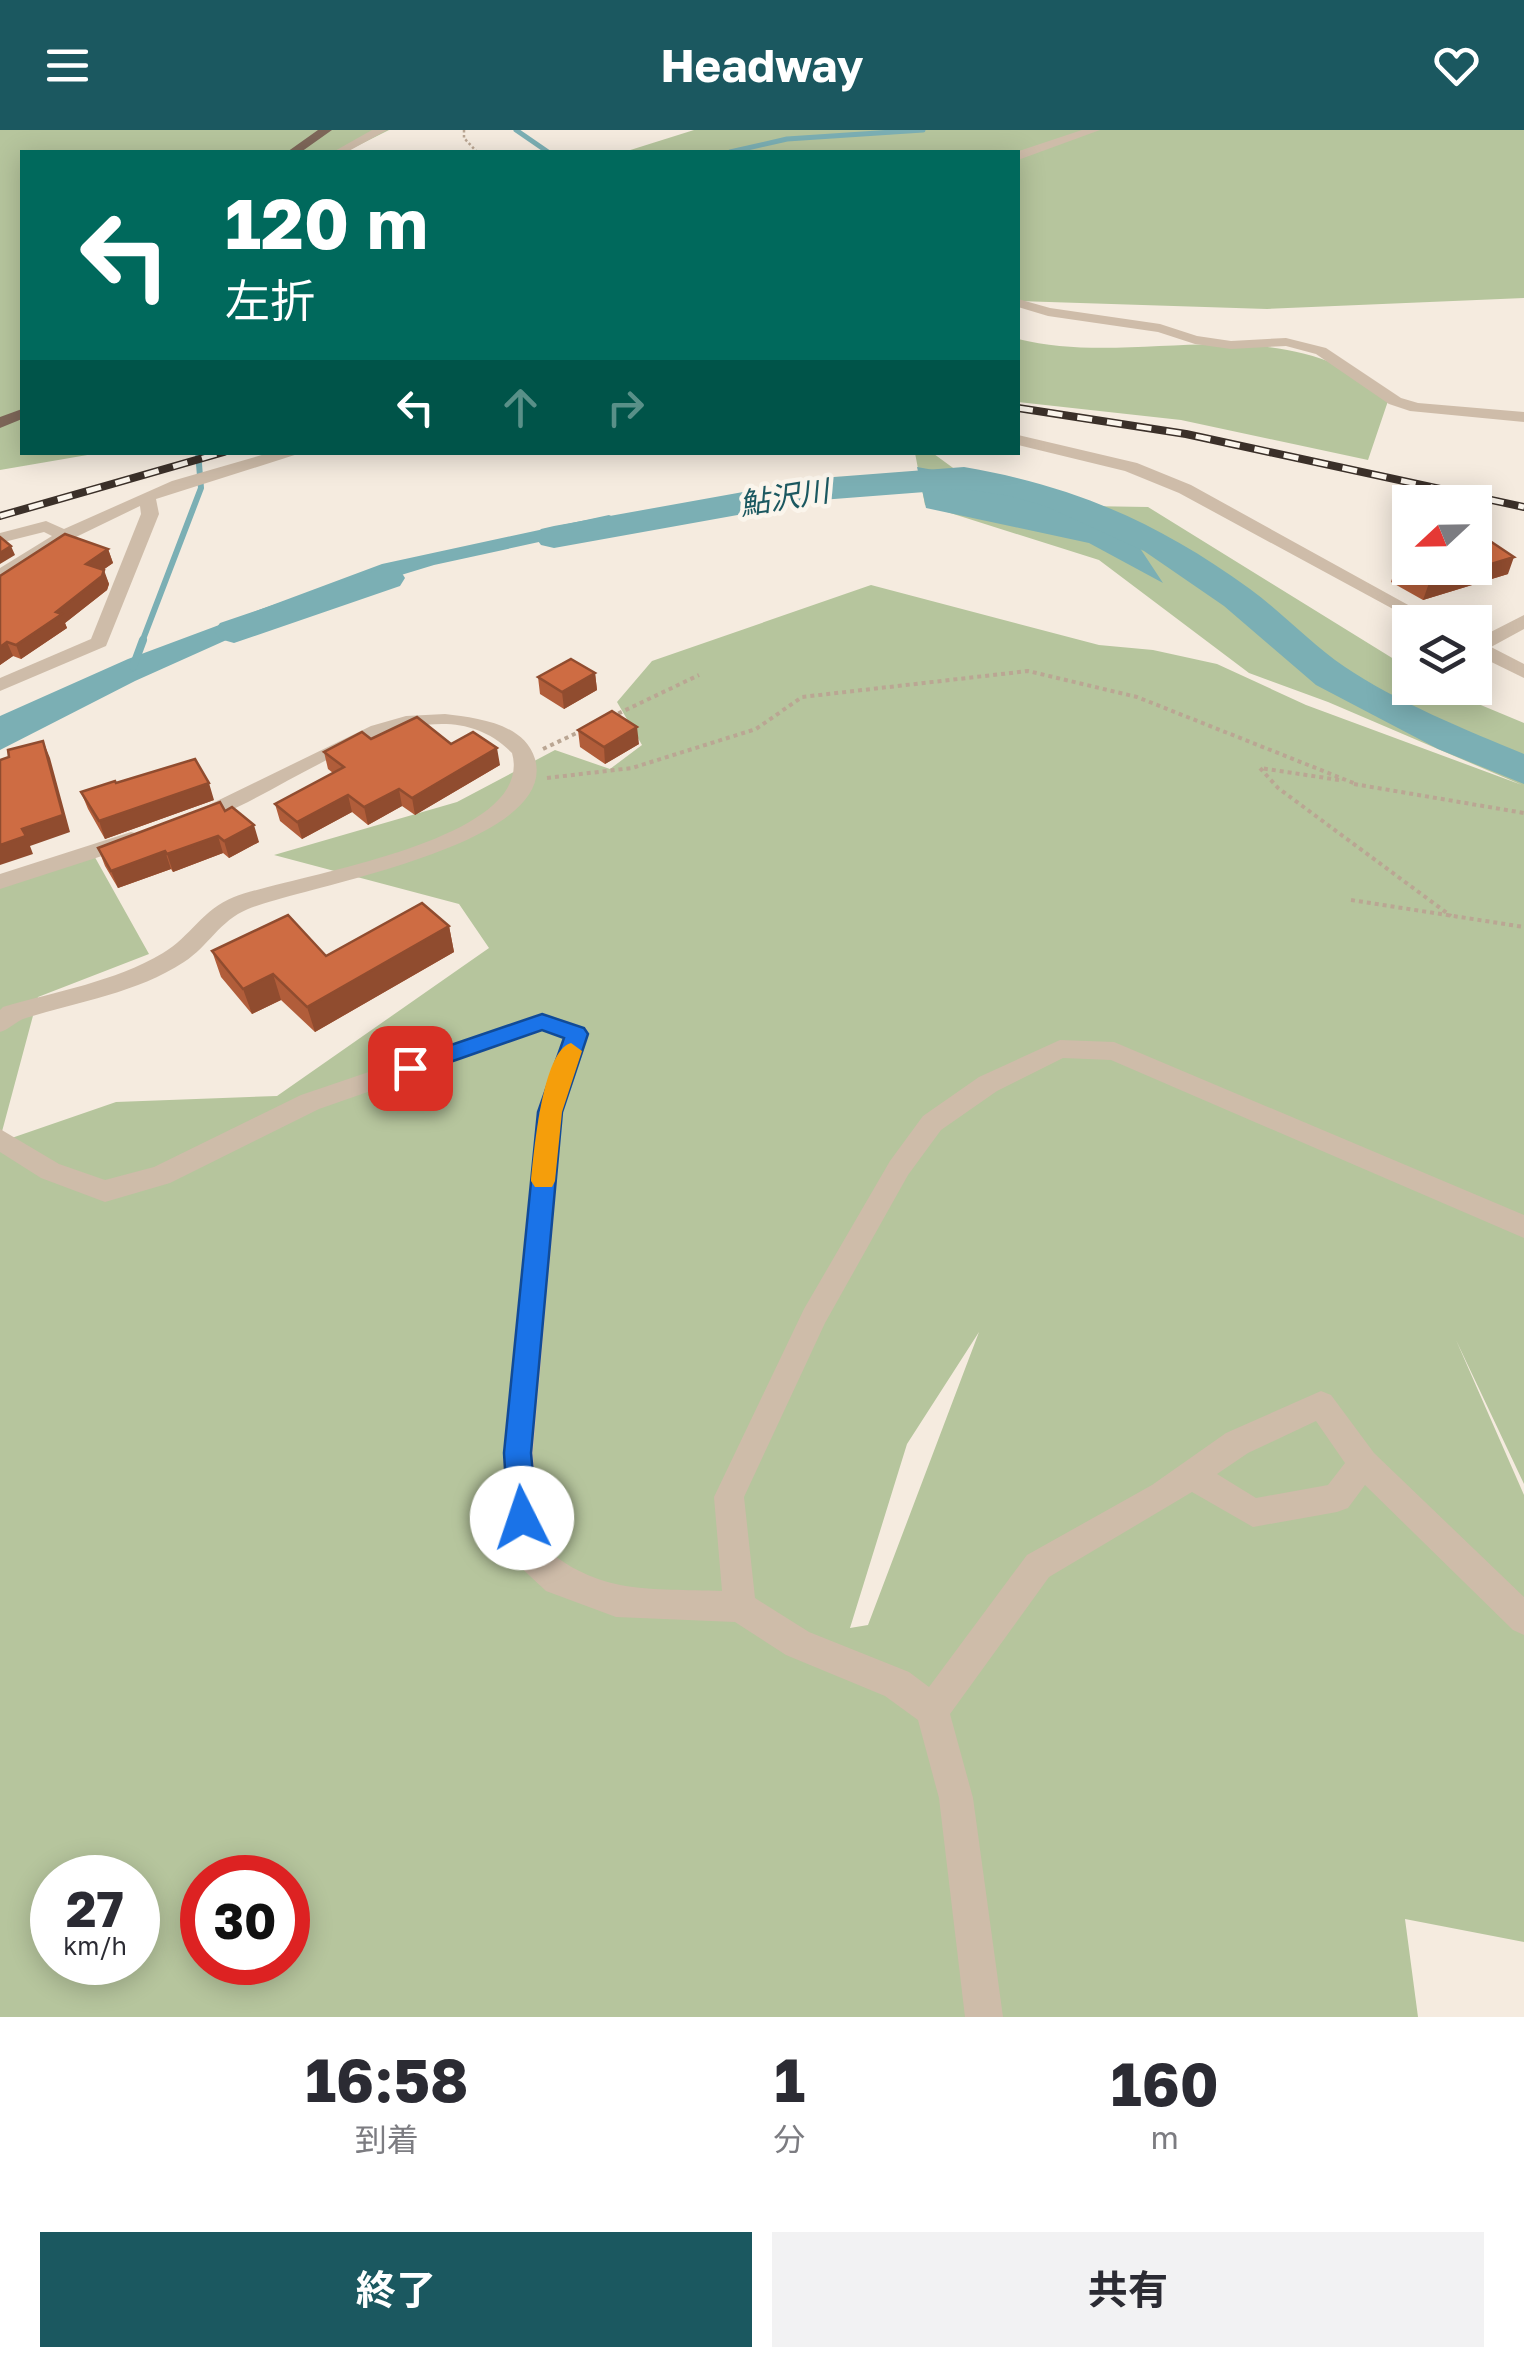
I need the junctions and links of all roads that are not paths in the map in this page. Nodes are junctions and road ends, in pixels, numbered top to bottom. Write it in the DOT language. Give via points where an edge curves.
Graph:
graph roads {
  1 [pos="326,130"];
  2 [pos="380,130"];
  3 [pos="1094,130"];
  4 [pos="297,150"];
  5 [pos="343,150"];
  6 [pos="1020,155"];
  7 [pos="1020,303"];
  8 [pos="1524,417"];
  9 [pos="1020,440"];
  10 [pos="283,455"];
  11 [pos="147,496"];
  12 [pos="62,535"];
  13 [pos="0,538"];
  14 [pos="0,576"];
  15 [pos="1399,605"];
  16 [pos="1524,620"];
  17 [pos="1492,637"];
  18 [pos="1492,655"];
  19 [pos="1524,672"];
  20 [pos="0,685"];
  21 [pos="0,882"];
  22 [pos="0,1023"];
  23 [pos="0,1139"];
  24 [pos="1524,1227"];
  25 [pos="1364,1462"];
  26 [pos="1191,1476"];
  27 [pos="740,1607"];
  28 [pos="1524,1618"];
  29 [pos="932,1710"];
  30 [pos="984,2017"];
  1 -- 4 [label="main road"];
  2 -- 5 [label="street"];
  3 -- 6 [label="street"];
  7 -- 8 [label="street" via="1195,340 1286,342 1321,351 1416,408"];
  9 -- 15 [label="street" via="1131,467 1185,489"];
  10 -- 11 [label="street"];
  11 -- 12 [label="street"];
  11 -- 20 [label="street" via="150,514 99,642"];
  12 -- 13 [label="street" via="46,526"];
  12 -- 14 [label="street"];
  16 -- 17 [label="street"];
  18 -- 19 [label="street"];
  21 -- 22 [label="street" via="230,806 370,732 409,721 453,718 507,736 527,757 529,773 516,796 491,818 363,871 224,910 181,953 142,976 12,1013"];
  23 -- 27 [label="street" via="50,1170 105,1191 162,1176 310,1102 542,1022 576,1034 548,1130 518,1453 525,1551 558,1580 616,1602"];
  24 -- 27 [label="street" via="1114,1051 1060,1048 988,1084 932,1124 899,1168 814,1317 729,1497"];
  25 -- 26 [label="street" via="1337,1498 1254,1514"];
  25 -- 26 [label="street" via="1321,1404 1237,1443"];
  25 -- 28 [label="street"];
  26 -- 29 [label="street" via="1038,1566"];
  27 -- 29 [label="street" via="798,1644 897,1684"];
  29 -- 30 [label="street" via="956,1798"];
}
